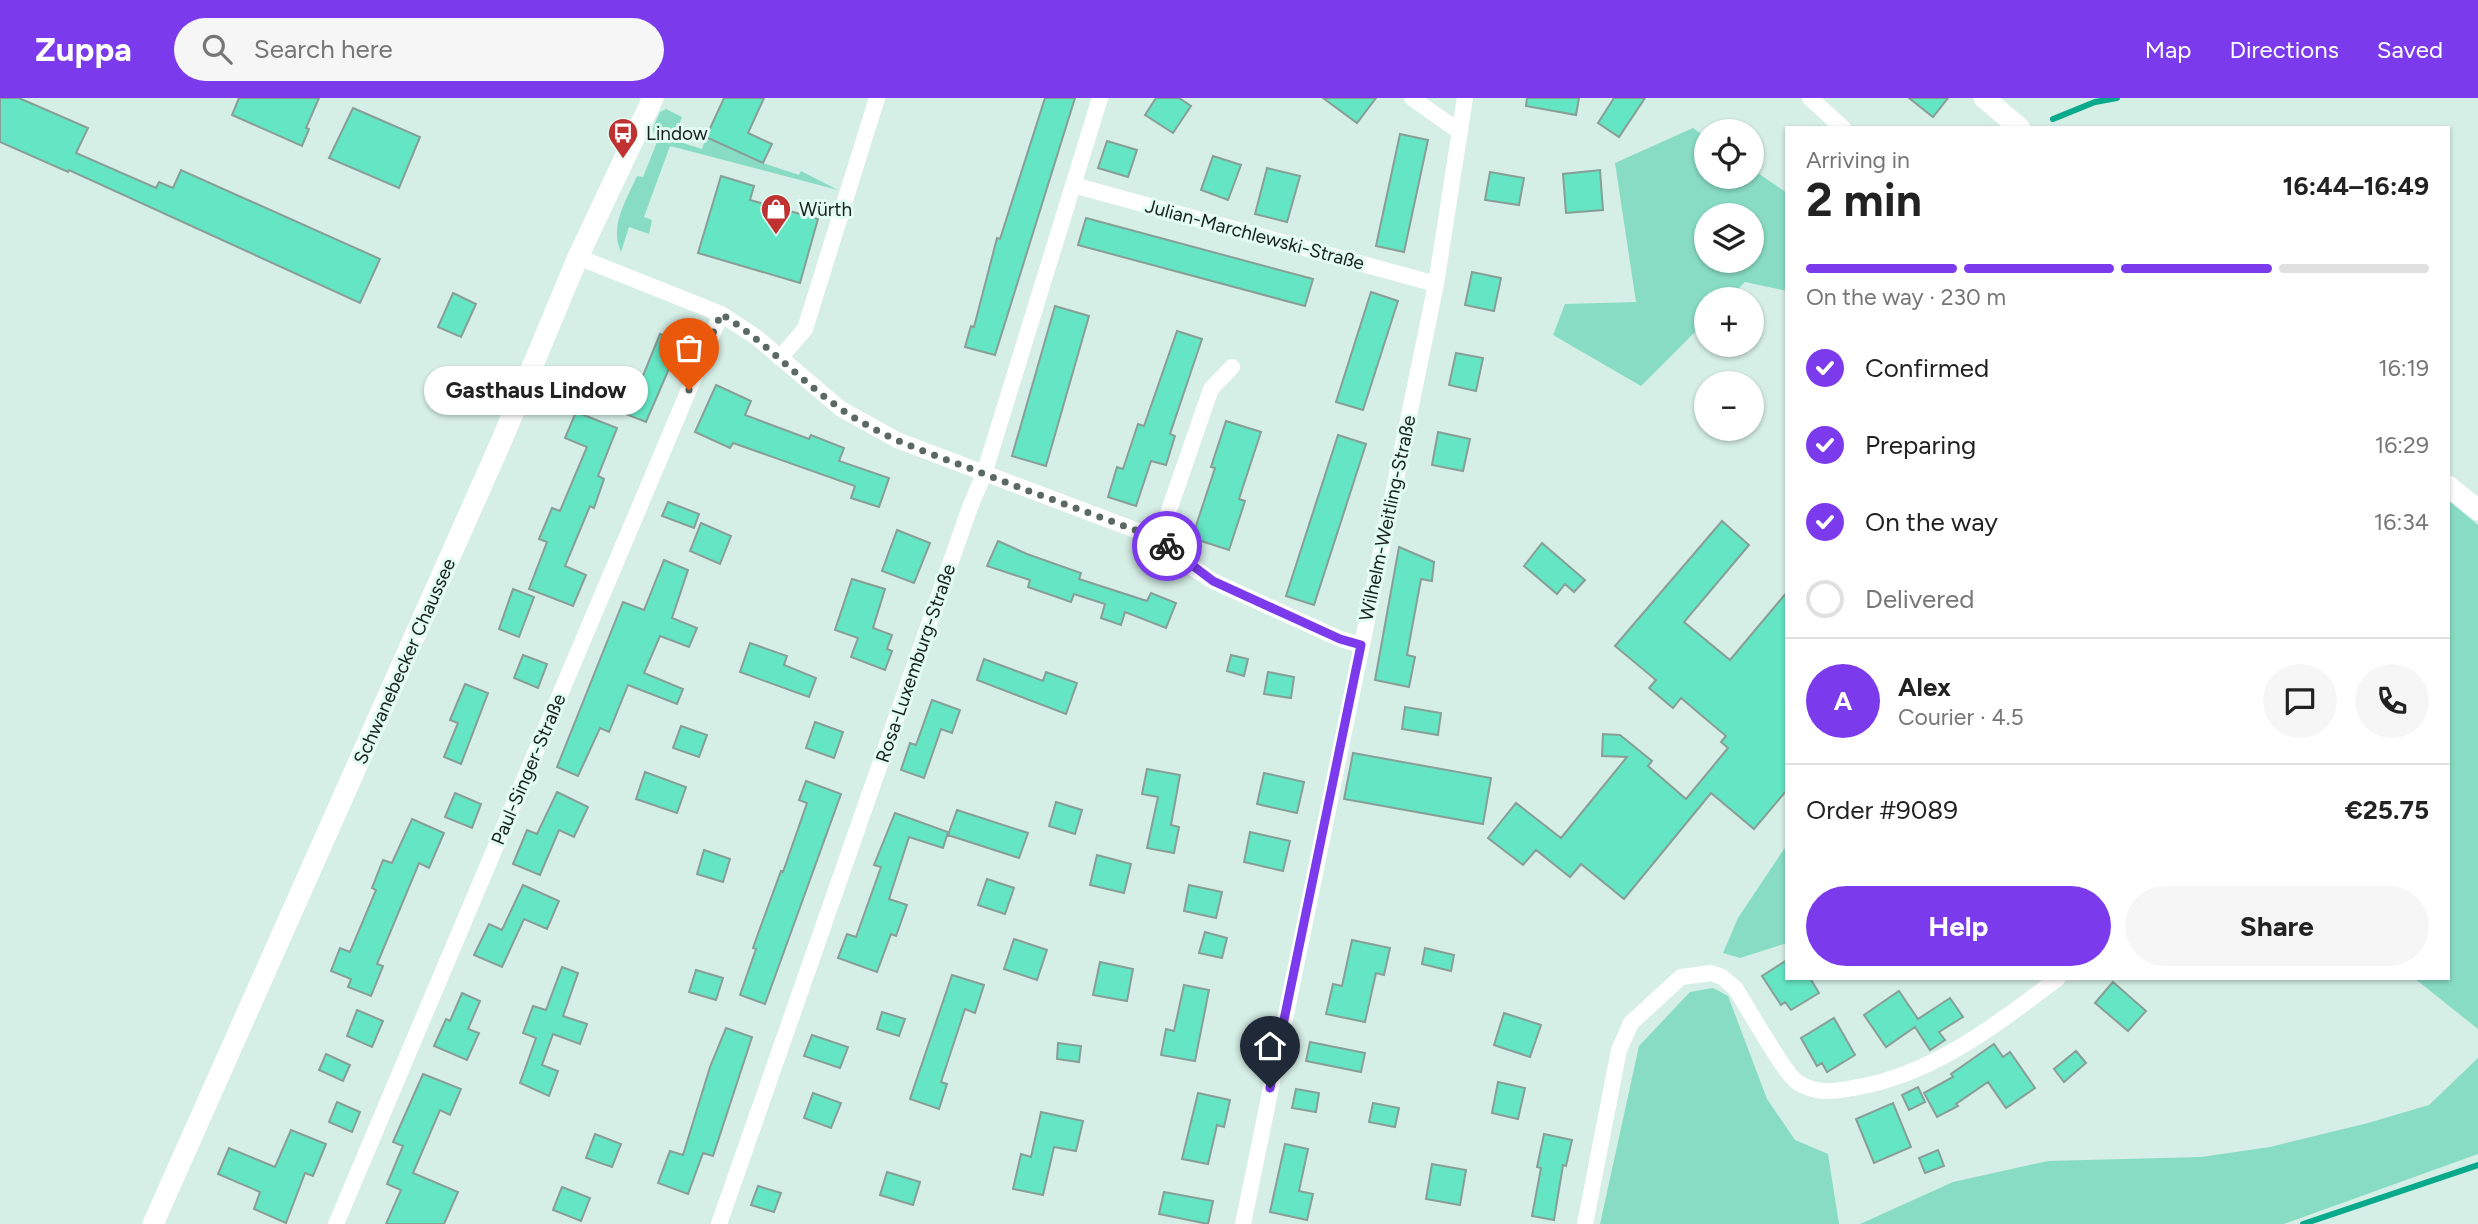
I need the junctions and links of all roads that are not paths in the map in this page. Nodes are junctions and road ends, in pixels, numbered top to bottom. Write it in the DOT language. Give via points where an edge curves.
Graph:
graph roads {
  1 [pos="653,98"];
  2 [pos="877,98"];
  3 [pos="1100,98"];
  4 [pos="1412,98"];
  5 [pos="1465,98"];
  6 [pos="1810,98"];
  7 [pos="1984,98"];
  8 [pos="1841,126"];
  9 [pos="2018,126"];
  10 [pos="1460,132"];
  11 [pos="1073,184"];
  12 [pos="578,257"];
  13 [pos="1436,284"];
  14 [pos="721,314"];
  15 [pos="780,358"];
  16 [pos="1232,367"];
  17 [pos="984,474"];
  18 [pos="2450,488"];
  19 [pos="2478,510"];
  20 [pos="1159,539"];
  21 [pos="1361,645"];
  22 [pos="2055,980"];
  23 [pos="153,1224"];
  24 [pos="336,1224"];
  25 [pos="719,1224"];
  26 [pos="1243,1224"];
  27 [pos="1585,1224"];
  1 -- 12 [label="main road, Schwanebecker Chaussee"];
  2 -- 15 [label="street" via="805,329"];
  3 -- 11 [label="street, Rosa-Luxemburg-Straße"];
  4 -- 10 [label="street"];
  5 -- 10 [label="street, Wilhelm-Weitling-Straße"];
  6 -- 8 [label="street"];
  7 -- 9 [label="main road"];
  10 -- 13 [label="street, Wilhelm-Weitling-Straße"];
  11 -- 13 [label="street, Julian-Marchlewski-Straße"];
  11 -- 17 [label="street, Rosa-Luxemburg-Straße"];
  12 -- 14 [label="street"];
  12 -- 23 [label="main road, Schwanebecker Chaussee" via="501,442"];
  13 -- 21 [label="street, Wilhelm-Weitling-Straße"];
  14 -- 15 [label="street"];
  14 -- 24 [label="street, Paul-Singer-Straße"];
  15 -- 17 [label="street" via="864,424"];
  16 -- 20 [label="street" via="1211,389"];
  17 -- 20 [label="street"];
  17 -- 25 [label="street, Rosa-Luxemburg-Straße"];
  18 -- 19 [label="main road"];
  20 -- 21 [label="street" via="1213,581"];
  21 -- 26 [label="street, Wilhelm-Weitling-Straße"];
  22 -- 27 [label="street" via="1924,1067 1874,1085 1826,1092 1811,1090 1793,1079 1735,988 1722,977 1711,973 1681,977 1631,1023 1619,1050"];
}
